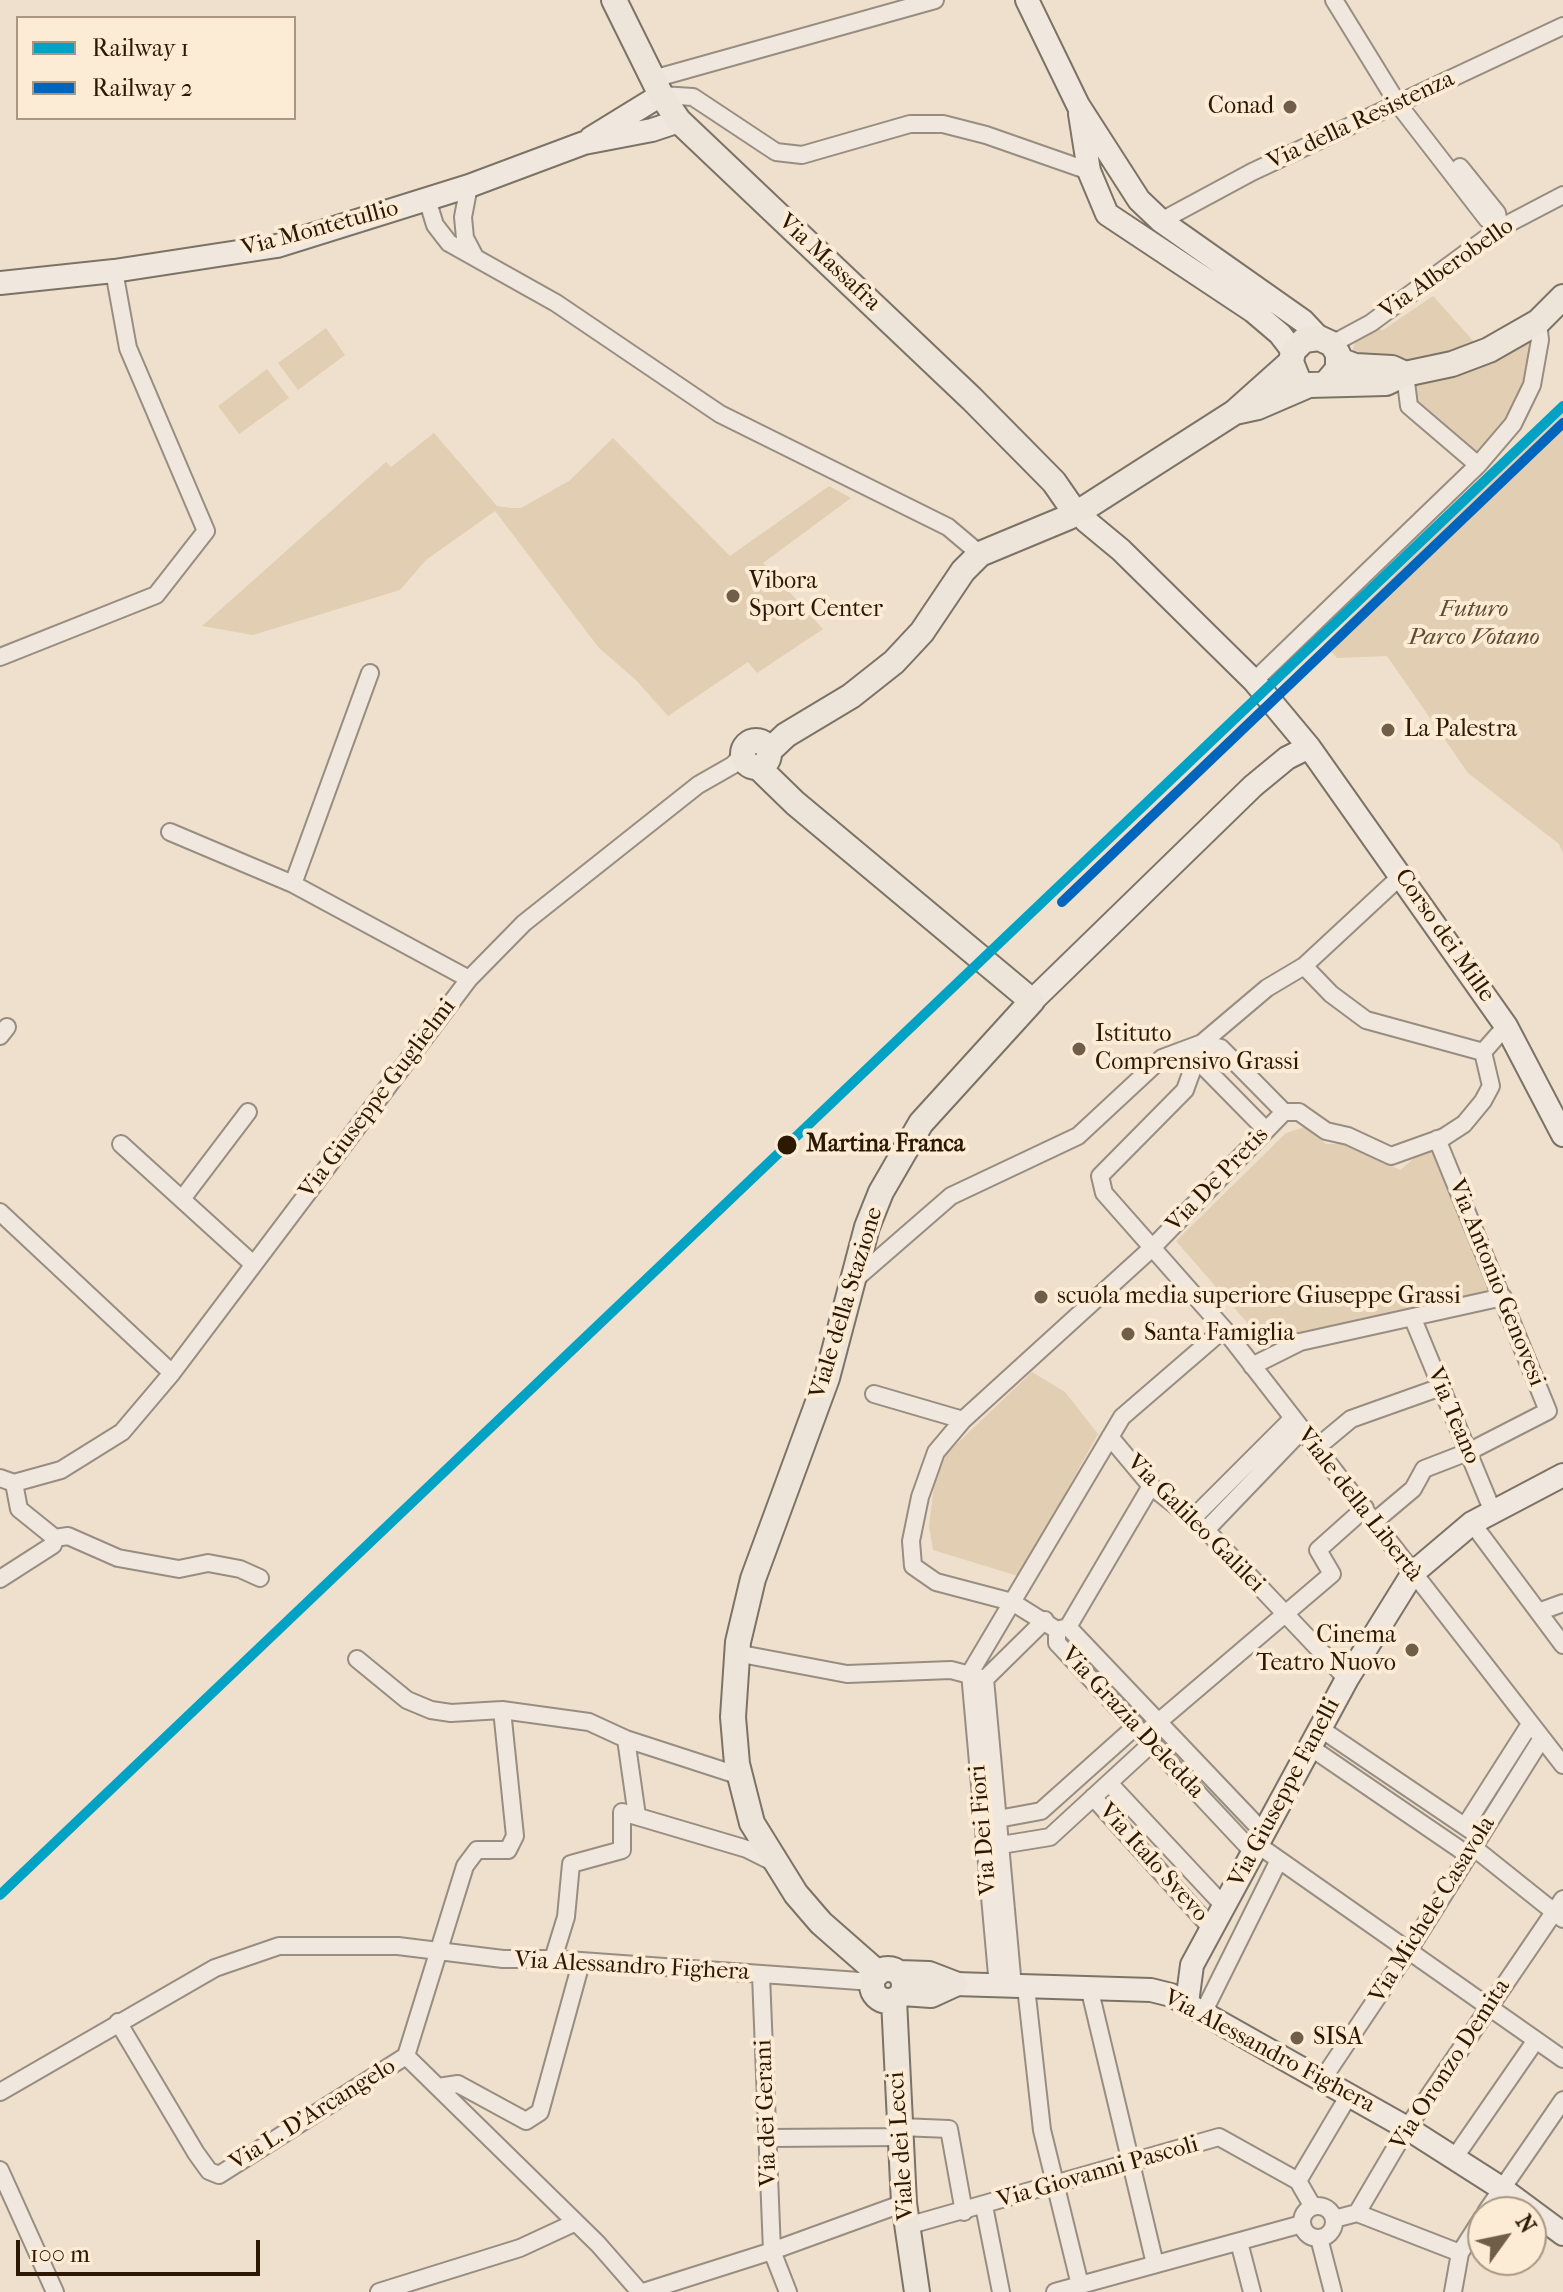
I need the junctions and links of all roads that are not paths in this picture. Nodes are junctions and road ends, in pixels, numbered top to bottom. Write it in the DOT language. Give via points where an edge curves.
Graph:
graph roads {
  1 [pos="614,0"];
  2 [pos="935,0"];
  3 [pos="1027,0"];
  4 [pos="1334,0"];
  5 [pos="1563,26"];
  6 [pos="657,87"];
  7 [pos="1398,104"];
  8 [pos="1078,105"];
  9 [pos="679,121"];
  10 [pos="584,143"];
  11 [pos="1123,174"];
  12 [pos="1092,180"];
  13 [pos="469,186"];
  14 [pos="1563,195"];
  15 [pos="427,199"];
  16 [pos="1161,221"];
  17 [pos="1500,228"];
  18 [pos="476,258"];
  19 [pos="114,271"];
  20 [pos="0,283"];
  21 [pos="1563,297"];
  22 [pos="1538,322"];
  23 [pos="1330,347"];
  24 [pos="1292,357"];
  25 [pos="1405,374"];
  26 [pos="1318,384"];
  27 [pos="1235,412"];
  28 [pos="1478,465"];
  29 [pos="1078,514"];
  30 [pos="980,554"];
  31 [pos="0,657"];
  32 [pos="370,673"];
  33 [pos="1254,681"];
  34 [pos="1309,747"];
  35 [pos="759,755"];
  36 [pos="170,832"];
  37 [pos="1402,875"];
  38 [pos="293,884"];
  39 [pos="1304,966"];
  40 [pos="469,979"];
  41 [pos="1032,1001"];
  42 [pos="1506,1026"];
  43 [pos="1202,1043"];
  44 [pos="1483,1052"];
  45 [pos="248,1112"];
  46 [pos="1284,1112"];
  47 [pos="1266,1130"];
  48 [pos="1563,1135"];
  49 [pos="1437,1139"];
  50 [pos="121,1144"];
  51 [pos="182,1199"];
  52 [pos="0,1212"];
  53 [pos="1152,1248"];
  54 [pos="253,1264"];
  55 [pos="852,1282"];
  56 [pos="1503,1297"];
  57 [pos="1413,1319"];
  58 [pos="1224,1329"];
  59 [pos="1252,1366"];
  60 [pos="172,1373"];
  61 [pos="1441,1387"];
  62 [pos="874,1394"];
  63 [pos="963,1420"];
  64 [pos="1296,1425"];
  65 [pos="1110,1437"];
  66 [pos="1315,1449"];
  67 [pos="1468,1452"];
  68 [pos="1563,1475"];
  69 [pos="7,1481"];
  70 [pos="1151,1486"];
  71 [pos="1493,1512"];
  72 [pos="1370,1515"];
  73 [pos="1472,1523"];
  74 [pos="1199,1524"];
  75 [pos="55,1538"];
  76 [pos="1413,1573"];
  77 [pos="260,1578"];
  78 [pos="0,1579"];
  79 [pos="1012,1602"];
  80 [pos="1563,1603"];
  81 [pos="1541,1611"];
  82 [pos="1287,1615"];
  83 [pos="1057,1626"];
  84 [pos="1563,1645"];
  85 [pos="736,1653"];
  86 [pos="357,1659"];
  87 [pos="977,1676"];
  88 [pos="1347,1679"];
  89 [pos="502,1710"];
  90 [pos="1158,1722"];
  91 [pos="1530,1724"];
  92 [pos="1143,1735"];
  93 [pos="1316,1738"];
  94 [pos="1542,1738"];
  95 [pos="626,1739"];
  96 [pos="1563,1765"];
  97 [pos="740,1776"];
  98 [pos="1109,1783"];
  99 [pos="1093,1797"];
  100 [pos="629,1814"];
  101 [pos="998,1819"];
  102 [pos="1471,1841"];
  103 [pos="1258,1843"];
  104 [pos="1001,1845"];
  105 [pos="1279,1860"];
  106 [pos="773,1862"];
  107 [pos="1224,1906"];
  108 [pos="1560,1910"];
  109 [pos="1212,1929"];
  110 [pos="1409,1950"];
  111 [pos="439,1953"];
  112 [pos="553,1959"];
  113 [pos="581,1963"];
  114 [pos="1192,1965"];
  115 [pos="761,1975"];
  116 [pos="889,1984"];
  117 [pos="955,1984"];
  118 [pos="1012,1986"];
  119 [pos="1089,1987"];
  120 [pos="1151,1990"];
  121 [pos="1489,2005"];
  122 [pos="1195,2008"];
  123 [pos="118,2022"];
  124 [pos="1536,2040"];
  125 [pos="406,2056"];
  126 [pos="1563,2059"];
  127 [pos="1322,2080"];
  128 [pos="438,2087"];
  129 [pos="0,2092"];
  130 [pos="1349,2095"];
  131 [pos="1563,2100"];
  132 [pos="1407,2128"];
  133 [pos="901,2132"];
  134 [pos="768,2138"];
  135 [pos="1455,2157"];
  136 [pos="1129,2165"];
  137 [pos="0,2170"];
  138 [pos="1298,2181"];
  139 [pos="1054,2187"];
  140 [pos="1501,2188"];
  141 [pos="1496,2196"];
  142 [pos="984,2206"];
  143 [pos="1313,2207"];
  144 [pos="964,2212"];
  145 [pos="1357,2213"];
  146 [pos="906,2215"];
  147 [pos="1334,2219"];
  148 [pos="574,2223"];
  149 [pos="1302,2224"];
  150 [pos="1558,2234"];
  151 [pos="1319,2238"];
  152 [pos="1239,2242"];
  153 [pos="1467,2242"];
  154 [pos="772,2251"];
  155 [pos="1460,2253"];
  156 [pos="1155,2264"];
  157 [pos="1080,2285"];
  158 [pos="1113,2285"];
  159 [pos="55,2292"];
  160 [pos="379,2292"];
  161 [pos="641,2292"];
  162 [pos="788,2292"];
  163 [pos="917,2292"];
  164 [pos="1001,2292"];
  165 [pos="1055,2292"];
  166 [pos="1252,2292"];
  167 [pos="1333,2292"];
  168 [pos="1453,2292"];
  1 -- 6 [label="main road, Via Massafra"];
  2 -- 6 [label="street"];
  3 -- 8 [label="street"];
  4 -- 7 [label="street"];
  5 -- 7 [label="street, Via della Resistenza"];
  6 -- 9 [label="main road, Via Massafra"];
  6 -- 10 [label="street, Via Montetullio"];
  6 -- 12 [label="street" via="693,97 776,152 802,155 910,124 943,124 986,135"];
  7 -- 16 [label="street, Via della Resistenza"];
  7 -- 17 [label="street" via="1487,219"];
  8 -- 11 [label="street"];
  8 -- 12 [label="street"];
  9 -- 10 [label="street, Via Montetullio"];
  9 -- 29 [label="main road, Via Massafra" via="972,399 1054,482"];
  10 -- 13 [label="street, Via Montetullio"];
  11 -- 12 [label="street"];
  11 -- 16 [label="street"];
  12 -- 24 [label="street" via="1107,214 1253,311 1280,334"];
  13 -- 15 [label="street, Via Montetullio"];
  13 -- 18 [label="street" via="464,227"];
  14 -- 17 [label="street, Via Alberobello"];
  15 -- 18 [label="street" via="435,225 449,243"];
  15 -- 19 [label="street, Via Montetullio" via="277,246"];
  16 -- 23 [label="street" via="1303,321"];
  17 -- 23 [label="street, Via Alberobello"];
  18 -- 30 [label="street" via="556,303 720,414 948,527"];
  19 -- 20 [label="street, Via Montetullio"];
  19 -- 31 [label="street" via="128,348 206,531 156,595"];
  21 -- 22 [label="main road"];
  22 -- 25 [label="main road" via="1489,350"];
  22 -- 28 [label="street" via="1532,385 1513,424"];
  23 -- 24 [label="main road" via="1304,340"];
  23 -- 25 [label="main road" via="1355,366"];
  23 -- 26 [label="main road" via="1338,369"];
  24 -- 26 [label="main road" via="1296,377"];
  24 -- 27 [label="main road"];
  25 -- 26 [label="main road" via="1386,383"];
  25 -- 28 [label="street" via="1409,406"];
  26 -- 27 [label="main road"];
  27 -- 29 [label="main road"];
  28 -- 33 [label="street"];
  29 -- 30 [label="main road"];
  29 -- 33 [label="street, Via Massafra"];
  30 -- 35 [label="main road" via="894,662"];
  32 -- 38 [label="street"];
  33 -- 34 [label="street, Via Massafra"];
  34 -- 37 [label="street, Corso dei Mille"];
  34 -- 41 [label="street, Viale della Stazione" via="1253,786"];
  35 -- 40 [label="street, Via Giuseppe Guglielmi" via="698,785 524,923"];
  35 -- 41 [label="main road" via="795,803"];
  36 -- 38 [label="street"];
  37 -- 39 [label="street"];
  37 -- 42 [label="street, Corso dei Mille"];
  38 -- 40 [label="street"];
  39 -- 43 [label="street" via="1267,988"];
  39 -- 44 [label="street" via="1366,1020"];
  40 -- 54 [label="street, Via Giuseppe Guglielmi"];
  41 -- 55 [label="main road, Viale della Stazione" via="906,1145 872,1215"];
  42 -- 44 [label="street"];
  42 -- 48 [label="street, Corso dei Mille"];
  43 -- 46 [label="street" via="1221,1048"];
  43 -- 47 [label="street" via="1204,1067"];
  43 -- 53 [label="street, Viale della Libertà" via="1185,1090 1100,1176 1104,1193"];
  43 -- 55 [label="street" via="1162,1058 1078,1136 951,1196"];
  44 -- 49 [label="street" via="1491,1086 1464,1124"];
  45 -- 51 [label="street"];
  46 -- 47 [label="street, Via De Pretis"];
  46 -- 49 [label="street" via="1299,1112 1326,1131 1391,1156"];
  47 -- 53 [label="street, Via De Pretis"];
  49 -- 56 [label="street, Via Antonio Genovesi"];
  50 -- 51 [label="street"];
  51 -- 54 [label="street"];
  52 -- 60 [label="street"];
  53 -- 58 [label="street, Viale della Libertà"];
  53 -- 63 [label="street, Via De Pretis"];
  54 -- 60 [label="street, Via Giuseppe Guglielmi"];
  55 -- 85 [label="main road, Viale della Stazione" via="827,1378 753,1579"];
  56 -- 57 [label="street"];
  56 -- 67 [label="street, Via Antonio Genovesi" via="1548,1411"];
  57 -- 59 [label="street" via="1300,1342"];
  57 -- 61 [label="street, Via Teano"];
  58 -- 59 [label="street, Viale della Libertà"];
  58 -- 65 [label="street" via="1122,1417"];
  59 -- 64 [label="street, Viale della Libertà"];
  60 -- 69 [label="street, Via Giuseppe Guglielmi" via="122,1432 61,1470"];
  61 -- 66 [label="street" via="1351,1419"];
  61 -- 67 [label="street, Via Teano"];
  62 -- 63 [label="street"];
  63 -- 79 [label="street, Via Grazia Deledda" via="936,1452 920,1497 911,1541 913,1566 936,1582"];
  64 -- 66 [label="street, Viale della Libertà"];
  64 -- 74 [label="street"];
  65 -- 70 [label="street, Via Galileo Galilei"];
  65 -- 79 [label="street"];
  66 -- 72 [label="street, Viale della Libertà"];
  67 -- 71 [label="street, Via Teano"];
  67 -- 72 [label="street, Via Antonio Genovesi" via="1424,1469 1413,1489"];
  68 -- 71 [label="street, Via Giuseppe Fanelli"];
  69 -- 75 [label="street" via="19,1509"];
  70 -- 74 [label="street, Via Galileo Galilei"];
  70 -- 83 [label="street"];
  71 -- 73 [label="street, Via Giuseppe Fanelli"];
  72 -- 76 [label="street, Viale della Libertà"];
  72 -- 82 [label="street, Via Antonio Genovesi" via="1318,1550 1332,1574"];
  73 -- 76 [label="street, Via Giuseppe Fanelli"];
  73 -- 81 [label="street"];
  74 -- 82 [label="street, Via Galileo Galilei"];
  75 -- 77 [label="street" via="68,1536 118,1558 179,1569 208,1563"];
  75 -- 78 [label="street" via="53,1545"];
  76 -- 88 [label="street, Via Giuseppe Fanelli"];
  76 -- 91 [label="street, Viale della Libertà"];
  79 -- 83 [label="street, Via Grazia Deledda"];
  79 -- 87 [label="street"];
  80 -- 81 [label="street"];
  81 -- 84 [label="street"];
  82 -- 88 [label="street, Via Galileo Galilei"];
  82 -- 90 [label="street"];
  83 -- 87 [label="street"];
  83 -- 90 [label="street, Via Grazia Deledda"];
  83 -- 92 [label="street, Via Grazia Deledda" via="1057,1643"];
  85 -- 87 [label="street" via="847,1674 951,1670"];
  85 -- 97 [label="main road, Viale della Stazione" via="733,1717"];
  86 -- 89 [label="street" via="407,1700 431,1710"];
  87 -- 101 [label="street, Via Dei Fiori"];
  87 -- 118 [label="street, Via Dei Fiori"];
  88 -- 93 [label="street, Via Giuseppe Fanelli"];
  89 -- 95 [label="street" via="589,1722"];
  89 -- 111 [label="street" via="515,1836 508,1850 477,1850 465,1866"];
  90 -- 92 [label="street"];
  90 -- 103 [label="street, Via Grazia Deledda"];
  91 -- 94 [label="street, Viale della Libertà"];
  91 -- 102 [label="street, Via Michele Casavola"];
  92 -- 98 [label="street"];
  92 -- 101 [label="street" via="1041,1811"];
  92 -- 103 [label="street, Via Grazia Deledda"];
  93 -- 102 [label="street"];
  93 -- 102 [label="street"];
  93 -- 103 [label="street, Via Giuseppe Fanelli"];
  94 -- 96 [label="street, Viale della Libertà"];
  94 -- 102 [label="street, Via Michele Casavola"];
  95 -- 97 [label="street"];
  95 -- 100 [label="street"];
  97 -- 106 [label="main road, Viale della Stazione" via="752,1823"];
  98 -- 99 [label="street"];
  98 -- 107 [label="street, Via Italo Svevo"];
  99 -- 104 [label="street" via="1050,1837"];
  99 -- 109 [label="street, Via Italo Svevo"];
  100 -- 106 [label="street" via="747,1849"];
  100 -- 112 [label="street" via="622,1850 571,1864 566,1917"];
  101 -- 104 [label="street, Via Dei Fiori"];
  102 -- 108 [label="street"];
  102 -- 110 [label="street, Via Michele Casavola"];
  103 -- 105 [label="street"];
  103 -- 107 [label="street, Via Giuseppe Fanelli"];
  104 -- 118 [label="street, Via Dei Fiori"];
  105 -- 110 [label="street"];
  105 -- 122 [label="street, Via Giuseppe Fanelli"];
  106 -- 116 [label="main road, Viale della Stazione" via="821,1923"];
  107 -- 109 [label="street, Via Giuseppe Fanelli"];
  108 -- 121 [label="street, Via Oronzo Demita"];
  109 -- 114 [label="street, Via Giuseppe Fanelli"];
  110 -- 121 [label="street"];
  110 -- 127 [label="street, Via Michele Casavola"];
  111 -- 112 [label="street, Via Alessandro Fighera"];
  111 -- 123 [label="street, Via Alessandro Fighera" via="398,1946 279,1946 215,1968"];
  111 -- 125 [label="street"];
  112 -- 113 [label="street, Via Alessandro Fighera"];
  113 -- 115 [label="street, Via Alessandro Fighera"];
  113 -- 128 [label="street" via="540,2112 526,2121 458,2084"];
  114 -- 120 [label="street"];
  114 -- 122 [label="street"];
  115 -- 116 [label="street, Via Alessandro Fighera"];
  115 -- 134 [label="street, Via dei Gerani"];
  116 -- 117 [label="main road" via="929,1974"];
  116 -- 133 [label="main road, Viale dei Lecci"];
  117 -- 118 [label="street, Via Alessandro Fighera"];
  118 -- 119 [label="street, Via Alessandro Fighera"];
  118 -- 139 [label="street"];
  119 -- 120 [label="street, Via Alessandro Fighera"];
  119 -- 136 [label="street"];
  120 -- 122 [label="street, Via Alessandro Fighera"];
  121 -- 124 [label="street"];
  121 -- 132 [label="street, Via Oronzo Demita"];
  122 -- 127 [label="street, Via Alessandro Fighera"];
  123 -- 125 [label="street, Via L. D'Arcangelo" via="196,2153 209,2171 219,2175"];
  123 -- 129 [label="street, Via Alessandro Fighera"];
  124 -- 126 [label="street"];
  124 -- 135 [label="street"];
  125 -- 128 [label="street, Via L. D'Arcangelo"];
  127 -- 130 [label="street, Via Alessandro Fighera"];
  128 -- 148 [label="street, Via L. D'Arcangelo"];
  130 -- 132 [label="street, Via Alessandro Fighera"];
  130 -- 138 [label="street"];
  131 -- 140 [label="street"];
  132 -- 135 [label="street, Via Alessandro Fighera"];
  132 -- 145 [label="street, Via Oronzo Demita"];
  133 -- 134 [label="street"];
  133 -- 144 [label="street" via="949,2129"];
  133 -- 146 [label="main road, Viale dei Lecci"];
  134 -- 154 [label="street, Via dei Gerani"];
  135 -- 140 [label="street, Via Alessandro Fighera"];
  136 -- 138 [label="street, Via Giovanni Pascoli" via="1219,2137"];
  136 -- 139 [label="street, Via Giovanni Pascoli"];
  136 -- 156 [label="street"];
  137 -- 159 [label="street"];
  138 -- 143 [label="street"];
  139 -- 142 [label="street, Via Giovanni Pascoli"];
  139 -- 157 [label="street"];
  140 -- 141 [label="street"];
  140 -- 150 [label="street, Via Alessandro Fighera"];
  142 -- 144 [label="street, Via Giovanni Pascoli"];
  142 -- 164 [label="street"];
  143 -- 147 [label="street" via="1329,2210"];
  143 -- 149 [label="street"];
  144 -- 146 [label="street, Via Giovanni Pascoli"];
  145 -- 147 [label="street"];
  145 -- 155 [label="street"];
  146 -- 154 [label="street, Via Giovanni Pascoli"];
  146 -- 163 [label="main road, Viale dei Lecci"];
  147 -- 151 [label="street" via="1328,2234"];
  148 -- 160 [label="street" via="520,2248"];
  148 -- 161 [label="street, Via L. D'Arcangelo"];
  149 -- 151 [label="street"];
  149 -- 152 [label="street"];
  151 -- 167 [label="street"];
  152 -- 156 [label="street"];
  152 -- 166 [label="street"];
  153 -- 155 [label="street"];
  154 -- 161 [label="street, Via Giovanni Pascoli"];
  154 -- 162 [label="street, Via dei Gerani"];
  155 -- 168 [label="street"];
  156 -- 158 [label="street"];
  157 -- 158 [label="street"];
  157 -- 165 [label="street"];
}
